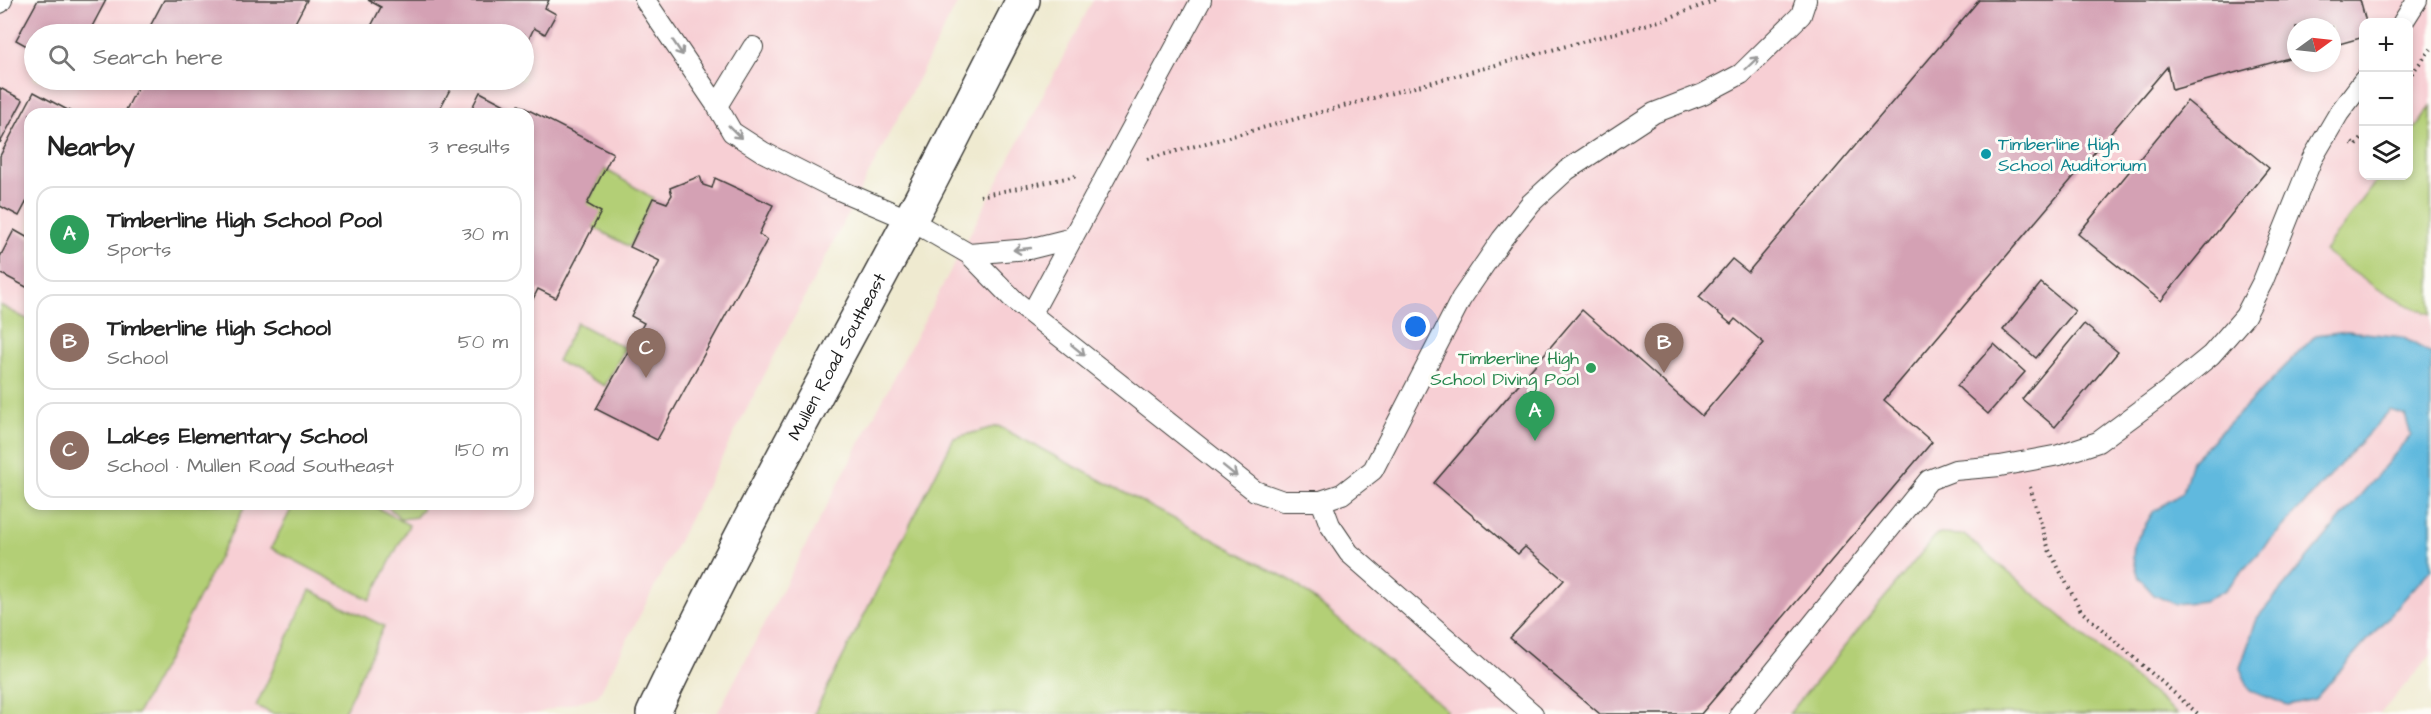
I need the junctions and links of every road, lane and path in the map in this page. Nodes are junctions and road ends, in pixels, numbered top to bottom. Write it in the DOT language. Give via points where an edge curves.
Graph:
graph roads {
  1 [pos="645,0"];
  2 [pos="1023,0"];
  3 [pos="1201,0"];
  4 [pos="1716,0"];
  5 [pos="1806,0"];
  6 [pos="2417,0"];
  7 [pos="2406,18"];
  8 [pos="753,47"];
  9 [pos="2431,49"];
  10 [pos="2413,73"];
  11 [pos="2359,87"];
  12 [pos="717,106"];
  13 [pos="1111,168"];
  14 [pos="980,196"];
  15 [pos="910,220"];
  16 [pos="1073,238"];
  17 [pos="969,254"];
  18 [pos="1032,313"];
  19 [pos="2022,462"];
  20 [pos="1322,501"];
  21 [pos="653,714"];
  22 [pos="1533,714"];
  23 [pos="1740,714"];
  24 [pos="2198,714"];
  1 -- 12 [label="lane, one-way"];
  2 -- 15 [label="street, Mullen Road Southeast"];
  3 -- 13 [label="lane"];
  4 -- 13 [label="path" via="1663,20"];
  20 -- 5 [label="lane, one-way" via="1342,494 1373,470 1461,299 1531,203 1567,170 1654,113 1741,74 1801,15"];
  6 -- 7 [label="lane"];
  8 -- 12 [label="lane"];
  9 -- 10 [label="path"];
  11 -- 19 [label="lane" via="2312,159 2245,316 2167,391 2097,442 2060,455"];
  12 -- 15 [label="lane, one-way" via="732,132 763,152"];
  13 -- 14 [label="path"];
  13 -- 16 [label="lane"];
  15 -- 17 [label="lane"];
  15 -- 21 [label="street, Mullen Road Southeast" via="788,446"];
  16 -- 17 [label="lane, one-way" via="1029,249"];
  16 -- 18 [label="lane"];
  17 -- 18 [label="lane"];
  18 -- 20 [label="lane, one-way" via="1255,491 1283,501"];
  19 -- 23 [label="lane" via="1955,470 1929,480"];
  19 -- 24 [label="path" via="2049,550 2081,611"];
  20 -- 22 [label="lane" via="1330,525 1349,553"];
}
